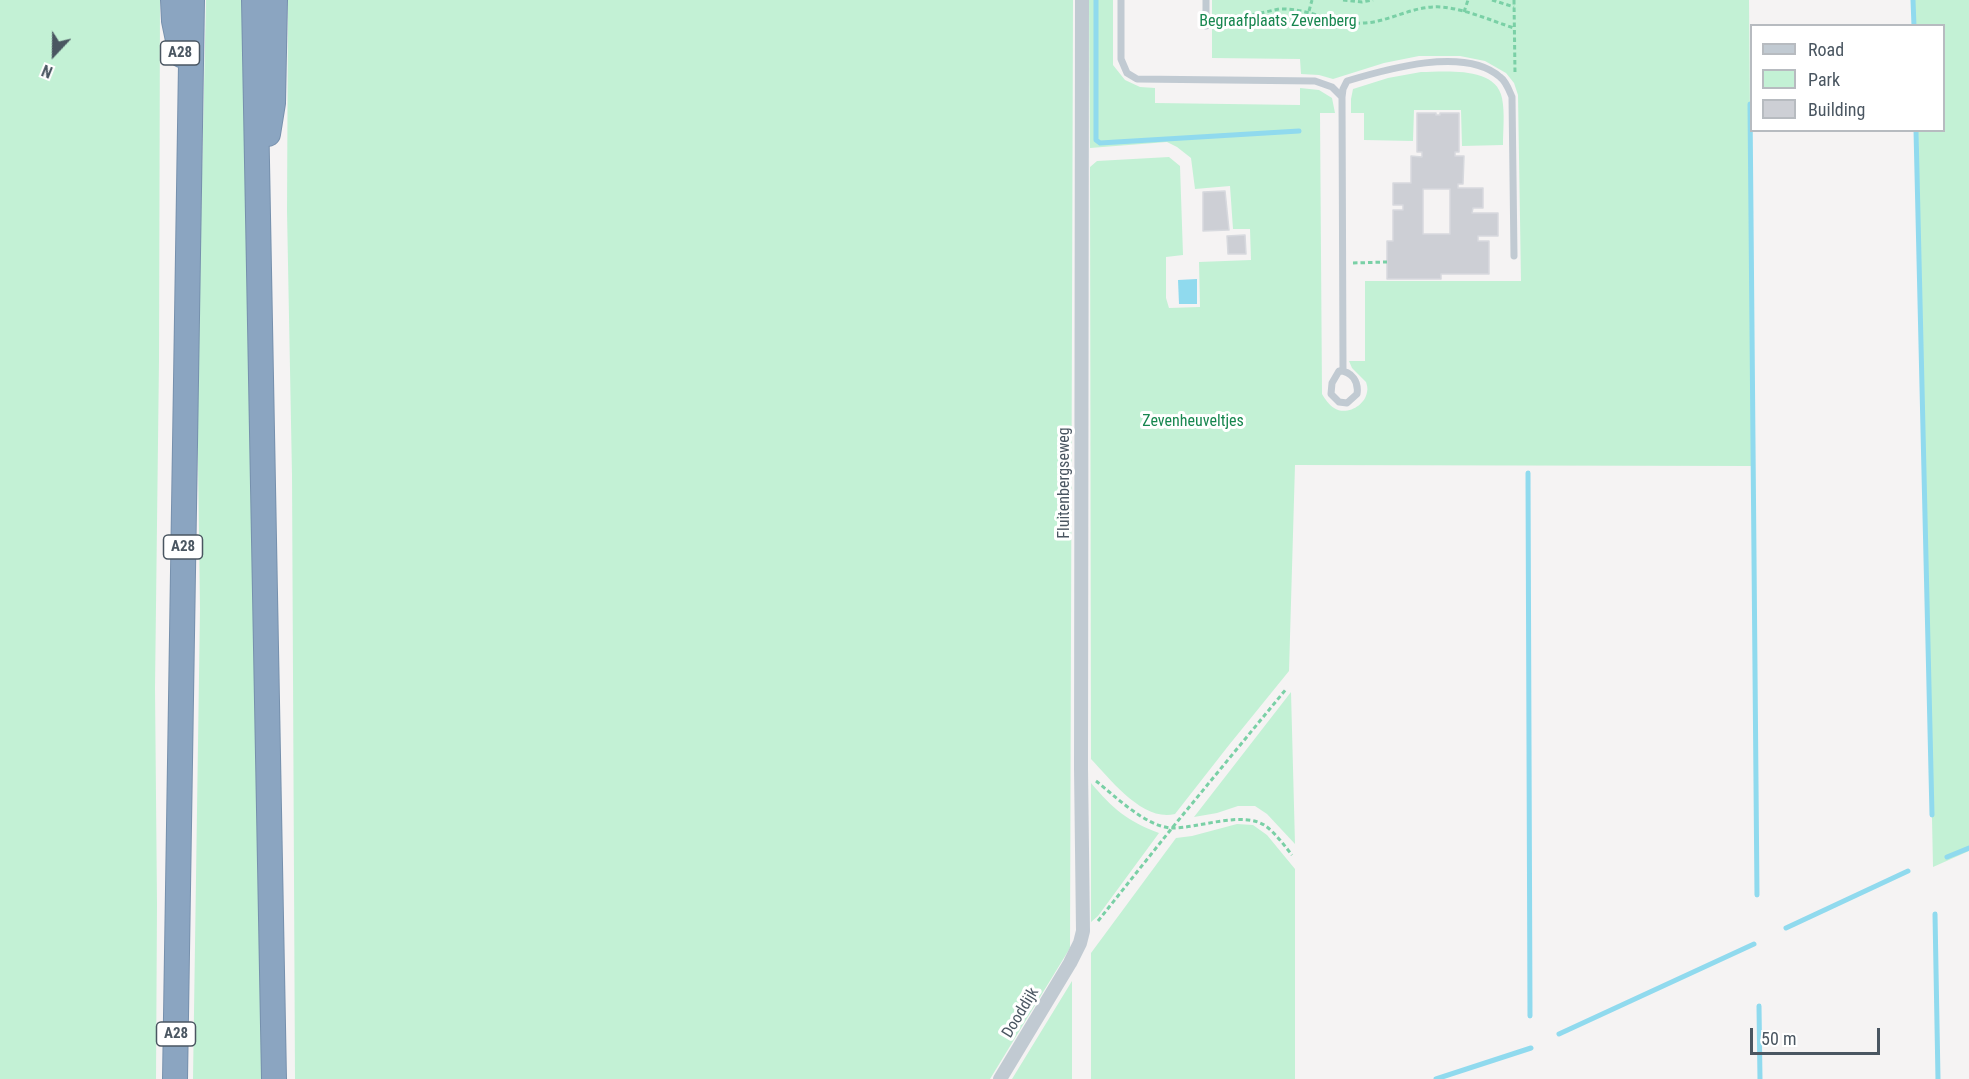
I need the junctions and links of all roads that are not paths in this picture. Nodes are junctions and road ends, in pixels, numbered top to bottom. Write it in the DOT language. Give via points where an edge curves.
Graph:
graph roads {
  1 [pos="174,0"];
  2 [pos="192,0"];
  3 [pos="254,0"];
  4 [pos="274,0"];
  5 [pos="1082,0"];
  6 [pos="1121,0"];
  7 [pos="1206,0"];
  8 [pos="1206,26"];
  9 [pos="1342,97"];
  10 [pos="190,105"];
  11 [pos="258,192"];
  12 [pos="1514,256"];
  13 [pos="1343,371"];
  14 [pos="1070,963"];
  15 [pos="175,1079"];
  16 [pos="274,1079"];
  17 [pos="1000,1079"];
  1 -- 10 [label="highway, A28" via="174,21"];
  2 -- 10 [label="highway, A28"];
  3 -- 11 [label="highway"];
  4 -- 11 [label="highway" via="273,103"];
  5 -- 14 [label="street, Fluitenbergseweg" via="1083,931"];
  6 -- 9 [label="lane" via="1121,59 1127,73 1137,80 1315,81 1332,87"];
  7 -- 8 [label="lane"];
  9 -- 12 [label="lane" via="1347,81 1420,63 1460,63 1482,67 1501,77 1512,97"];
  9 -- 13 [label="lane"];
  10 -- 15 [label="highway, A28"];
  11 -- 16 [label="highway"];
  13 -- 13 [label="lane" via="1336,374 1331,390 1336,400 1347,403 1356,396 1358,386"];
  14 -- 17 [label="street, Dooddijk"];
}
